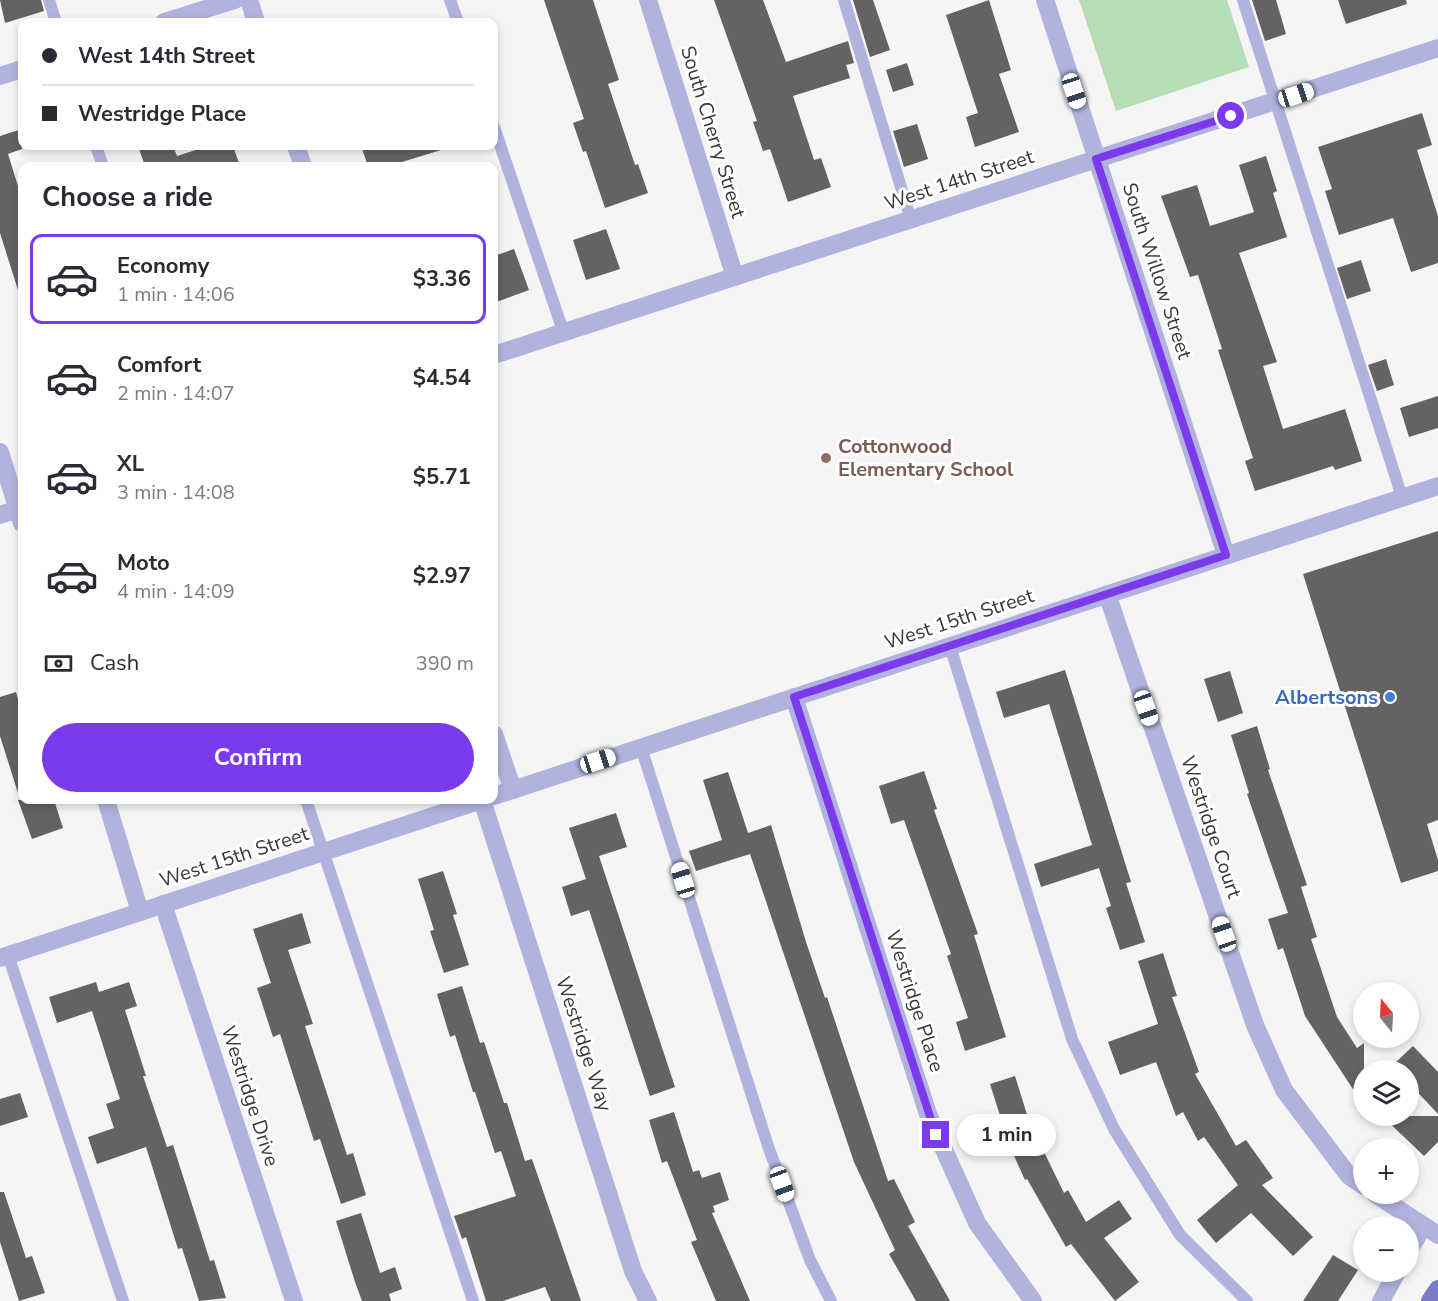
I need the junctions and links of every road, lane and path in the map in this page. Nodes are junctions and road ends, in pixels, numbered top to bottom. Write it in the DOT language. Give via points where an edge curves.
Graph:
graph roads {
  1 [pos="49,0"];
  2 [pos="234,0"];
  3 [pos="249,0"];
  4 [pos="450,0"];
  5 [pos="648,0"];
  6 [pos="844,0"];
  7 [pos="1045,0"];
  8 [pos="1243,0"];
  9 [pos="55,18"];
  10 [pos="177,18"];
  11 [pos="255,18"];
  12 [pos="457,18"];
  13 [pos="1438,48"];
  14 [pos="18,70"];
  15 [pos="0,76"];
  16 [pos="1275,101"];
  17 [pos="498,139"];
  18 [pos="1096,159"];
  19 [pos="911,220"];
  20 [pos="735,277"];
  21 [pos="563,331"];
  22 [pos="498,354"];
  23 [pos="0,452"];
  24 [pos="1438,486"];
  25 [pos="1402,497"];
  26 [pos="18,505"];
  27 [pos="18,514"];
  28 [pos="0,515"];
  29 [pos="1226,555"];
  30 [pos="1107,594"];
  31 [pos="950,646"];
  32 [pos="794,697"];
  33 [pos="498,746"];
  34 [pos="641,747"];
  35 [pos="513,790"];
  36 [pos="498,795"];
  37 [pos="107,804"];
  38 [pos="307,804"];
  39 [pos="470,804"];
  40 [pos="483,804"];
  41 [pos="322,852"];
  42 [pos="163,904"];
  43 [pos="140,912"];
  44 [pos="4,957"];
  45 [pos="1353,1179"];
  46 [pos="1390,1204"];
  47 [pos="1430,1231"];
  48 [pos="1419,1242"];
  49 [pos="1391,1282"];
  50 [pos="1438,1289"];
  51 [pos="123,1301"];
  52 [pos="294,1301"];
  53 [pos="472,1301"];
  54 [pos="648,1301"];
  55 [pos="831,1301"];
  56 [pos="1033,1301"];
  57 [pos="1247,1301"];
  58 [pos="1381,1301"];
  59 [pos="1430,1301"];
  1 -- 9 [label="lane"];
  2 -- 10 [label="street"];
  3 -- 11 [label="street"];
  4 -- 12 [label="lane"];
  5 -- 20 [label="street, South Cherry Street"];
  6 -- 19 [label="lane"];
  7 -- 18 [label="street, South Willow Street"];
  8 -- 16 [label="lane"];
  13 -- 16 [label="street, West 14th Street"];
  14 -- 15 [label="street"];
  16 -- 18 [label="street, West 14th Street"];
  16 -- 25 [label="lane"];
  17 -- 21 [label="lane"];
  18 -- 19 [label="street, West 14th Street"];
  18 -- 29 [label="street, South Willow Street"];
  19 -- 20 [label="street, West 14th Street"];
  20 -- 21 [label="street, West 14th Street"];
  21 -- 22 [label="street, West 14th Street"];
  23 -- 26 [label="street"];
  24 -- 25 [label="street, West 15th Street"];
  25 -- 29 [label="street, West 15th Street"];
  27 -- 28 [label="street"];
  29 -- 30 [label="street, West 15th Street"];
  30 -- 31 [label="street, West 15th Street"];
  30 -- 45 [label="street, Westridge Court" via="1255,1025 1284,1090"];
  31 -- 32 [label="street, West 15th Street"];
  31 -- 57 [label="lane" via="1077,1049 1114,1129 1180,1235"];
  32 -- 34 [label="street, West 15th Street"];
  32 -- 56 [label="street, Westridge Place" via="928,1114 977,1223"];
  33 -- 35 [label="street"];
  34 -- 35 [label="street, West 15th Street"];
  34 -- 55 [label="lane" via="768,1146 810,1260"];
  35 -- 36 [label="street, West 15th Street"];
  37 -- 43 [label="street"];
  38 -- 41 [label="lane"];
  39 -- 41 [label="street, West 15th Street"];
  40 -- 54 [label="street, Westridge Way" via="633,1271"];
  41 -- 42 [label="street, West 15th Street"];
  41 -- 53 [label="lane"];
  42 -- 43 [label="street, West 15th Street"];
  42 -- 52 [label="street, Westridge Drive"];
  43 -- 44 [label="street, West 15th Street"];
  44 -- 51 [label="lane"];
  46 -- 47 [label="street"];
  47 -- 48 [label="street"];
  49 -- 58 [label="street"];
  50 -- 59 [label="main road"];
}
